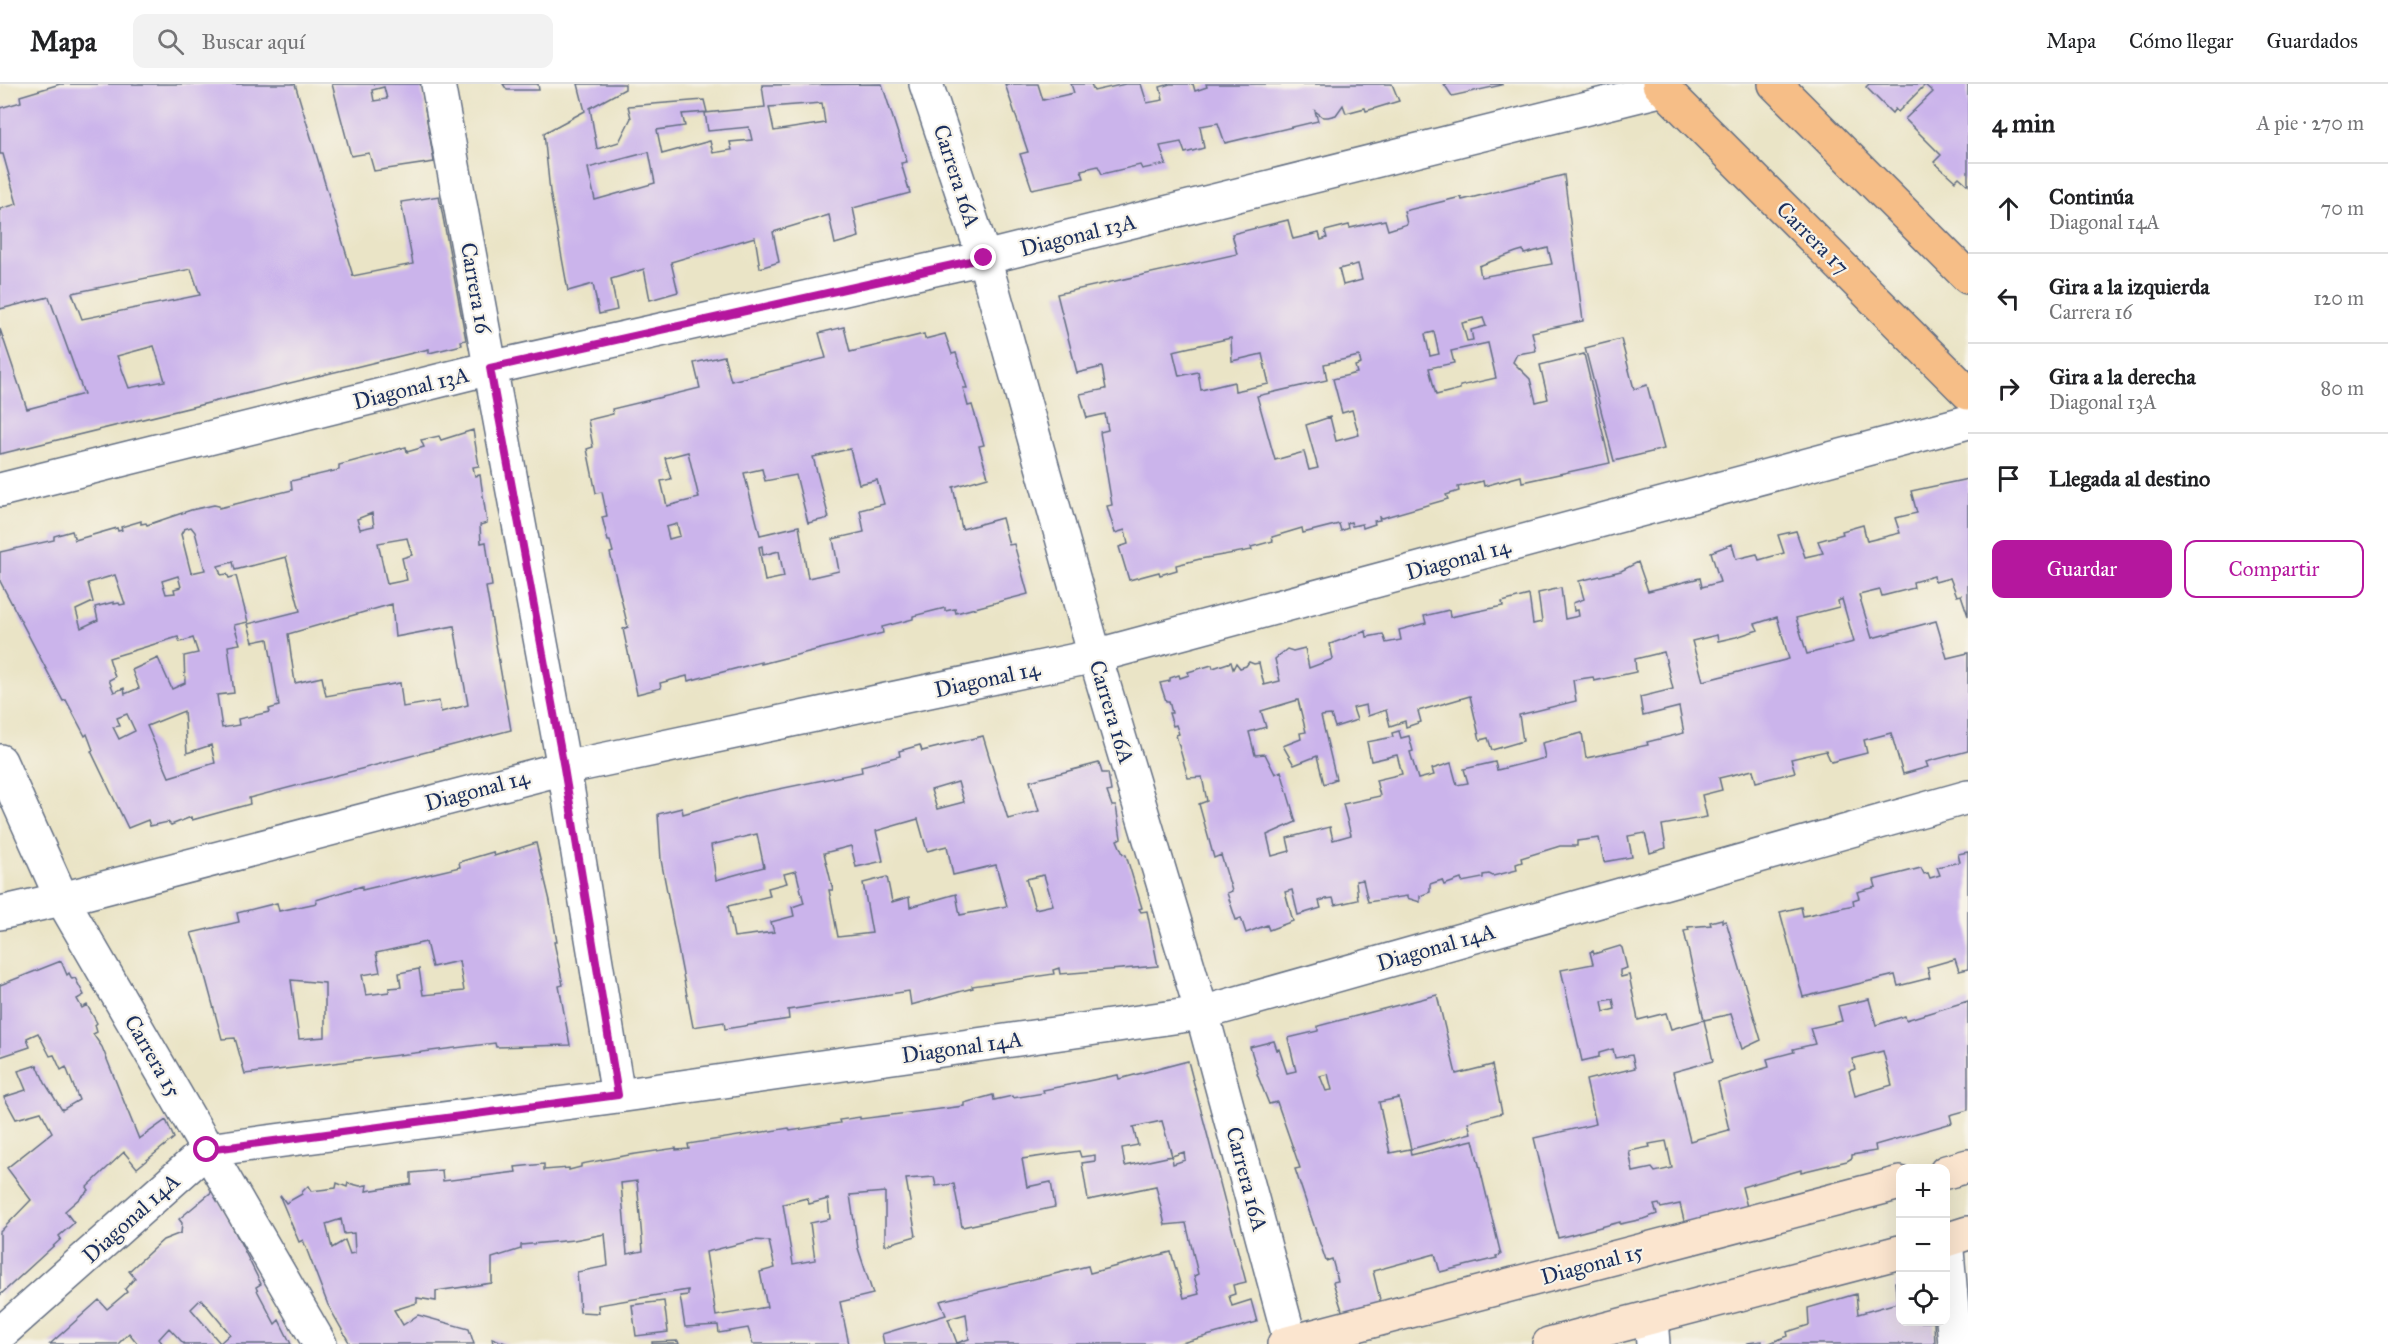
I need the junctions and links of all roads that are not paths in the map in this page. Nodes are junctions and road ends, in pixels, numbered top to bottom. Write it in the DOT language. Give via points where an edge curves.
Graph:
graph roads {
  1 [pos="438,84"];
  2 [pos="926,84"];
  3 [pos="1775,84"];
  4 [pos="1661,87"];
  5 [pos="984,258"];
  6 [pos="1968,277"];
  7 [pos="490,368"];
  8 [pos="1968,393"];
  9 [pos="1968,422"];
  10 [pos="0,490"];
  11 [pos="1095,656"];
  12 [pos="0,761"];
  13 [pos="564,768"];
  14 [pos="1968,797"];
  15 [pos="62,899"];
  16 [pos="0,913"];
  17 [pos="1202,1013"];
  18 [pos="618,1095"];
  19 [pos="207,1150"];
  20 [pos="1968,1166"];
  21 [pos="1950,1171"];
  22 [pos="1896,1184"];
  23 [pos="1968,1233"];
  24 [pos="1950,1239"];
  25 [pos="1896,1253"];
  26 [pos="1949,1272"];
  27 [pos="1652,1331"];
  28 [pos="0,1334"];
  29 [pos="1288,1343"];
  30 [pos="320,1344"];
  31 [pos="1549,1344"];
  32 [pos="1955,1344"];
  1 -- 7 [label="street, Carrera 16"];
  2 -- 5 [label="street, Carrera 16A"];
  3 -- 6 [label="main road"];
  4 -- 5 [label="street, Diagonal 13A"];
  4 -- 8 [label="main road, Carrera 17"];
  5 -- 7 [label="street, Diagonal 13A"];
  5 -- 11 [label="street, Carrera 16A"];
  7 -- 10 [label="street, Diagonal 13A"];
  7 -- 13 [label="street, Carrera 16"];
  9 -- 11 [label="street, Diagonal 14"];
  11 -- 13 [label="street, Diagonal 14"];
  11 -- 17 [label="street, Carrera 16A"];
  12 -- 15 [label="street, Carrera 15"];
  13 -- 15 [label="street, Diagonal 14"];
  13 -- 18 [label="street, Carrera 16"];
  14 -- 17 [label="street, Diagonal 14A"];
  15 -- 16 [label="street, Diagonal 14"];
  15 -- 19 [label="street, Carrera 15"];
  17 -- 18 [label="street, Diagonal 14A"];
  17 -- 29 [label="street, Carrera 16A"];
  18 -- 19 [label="street, Diagonal 14A"];
  19 -- 28 [label="street, Diagonal 14A"];
  19 -- 30 [label="street, Carrera 15"];
  20 -- 21 [label="street"];
  22 -- 29 [label="street, Diagonal 15"];
  23 -- 24 [label="street"];
  25 -- 27 [label="street"];
  26 -- 32 [label="street"];
  27 -- 31 [label="street"];
}
